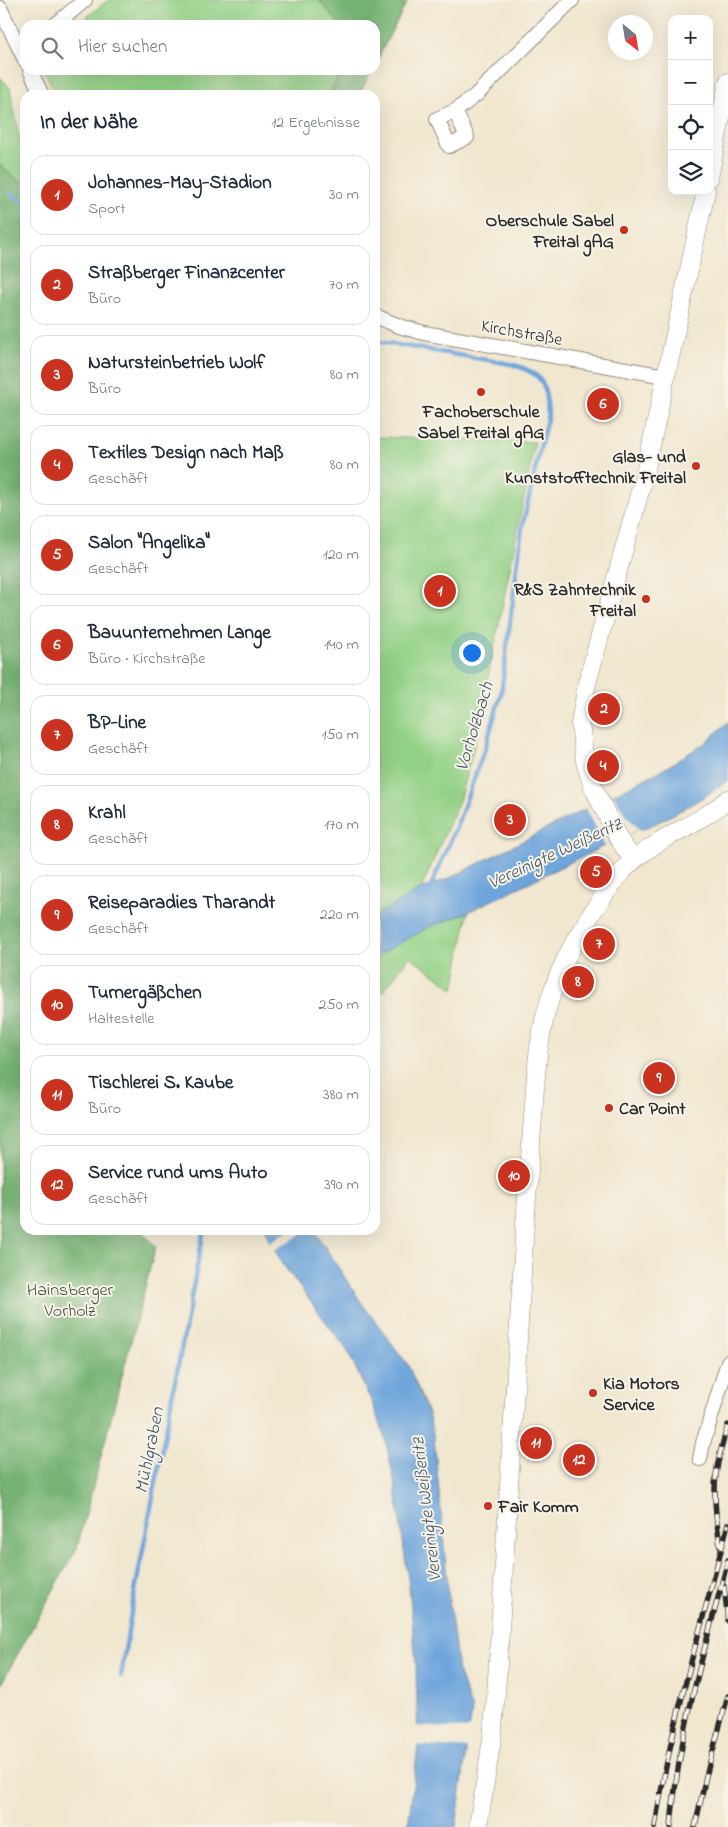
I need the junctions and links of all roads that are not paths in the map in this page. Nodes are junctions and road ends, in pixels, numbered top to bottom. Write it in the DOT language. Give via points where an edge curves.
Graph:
graph roads {
  1 [pos="85,0"];
  2 [pos="572,0"];
  3 [pos="0,8"];
  4 [pos="61,20"];
  5 [pos="20,47"];
  6 [pos="32,75"];
  7 [pos="728,82"];
  8 [pos="40,90"];
  9 [pos="455,111"];
  10 [pos="713,158"];
  11 [pos="705,195"];
  12 [pos="380,318"];
  13 [pos="665,376"];
  14 [pos="727,802"];
  15 [pos="633,860"];
  16 [pos="728,1362"];
  17 [pos="700,1459"];
  18 [pos="478,1827"];
  1 -- 4 [label="street"];
  2 -- 9 [label="street" via="493,80"];
  3 -- 5 [label="street"];
  6 -- 8 [label="street"];
  7 -- 10 [label="main road"];
  11 -- 13 [label="main road"];
  12 -- 13 [label="street, Kirchstraße" via="424,333"];
  13 -- 15 [label="main road" via="645,473 587,683 582,714 584,761 600,802"];
  14 -- 15 [label="main road"];
  15 -- 18 [label="main road" via="590,917 564,964 549,1002 536,1065 496,1694"];
  16 -- 17 [label="street"];
}
